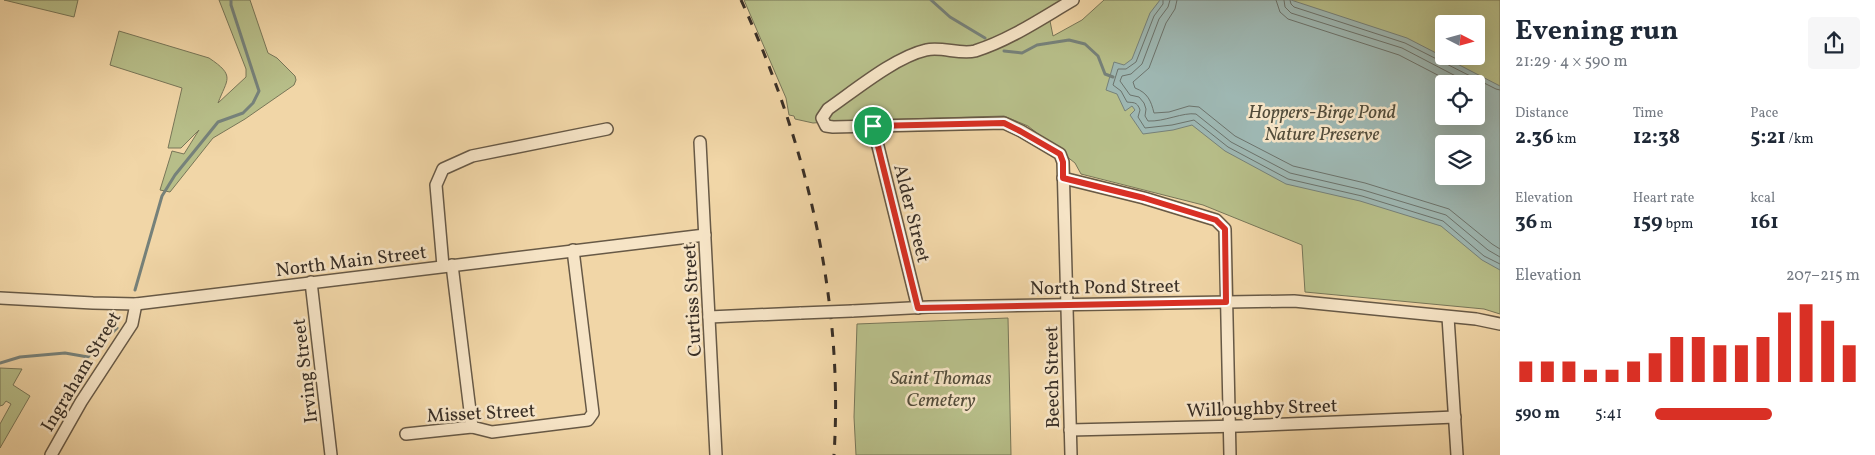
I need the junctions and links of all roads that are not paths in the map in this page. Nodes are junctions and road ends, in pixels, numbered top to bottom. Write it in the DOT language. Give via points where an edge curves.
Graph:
graph roads {
  1 [pos="1073,0"];
  2 [pos="873,126"];
  3 [pos="606,129"];
  4 [pos="700,142"];
  5 [pos="1063,178"];
  6 [pos="705,235"];
  7 [pos="573,250"];
  8 [pos="447,265"];
  9 [pos="311,282"];
  10 [pos="0,298"];
  11 [pos="1226,302"];
  12 [pos="136,304"];
  13 [pos="1067,304"];
  14 [pos="918,308"];
  15 [pos="709,317"];
  16 [pos="1448,317"];
  17 [pos="1500,324"];
  18 [pos="1455,417"];
  19 [pos="1229,426"];
  20 [pos="472,427"];
  21 [pos="1070,430"];
  22 [pos="406,434"];
  23 [pos="51,455"];
  24 [pos="331,455"];
  25 [pos="716,455"];
  26 [pos="1071,455"];
  27 [pos="1230,455"];
  28 [pos="1457,455"];
  1 -- 2 [label="street" via="1013,35 973,51 927,49 913,55 885,70 822,116 823,122 830,127"];
  2 -- 5 [label="street, Beech Street" via="1004,123 1060,154"];
  2 -- 14 [label="street, Alder Street"];
  3 -- 8 [label="street" via="472,156 442,169 436,185"];
  4 -- 6 [label="street, Curtiss Street"];
  5 -- 11 [label="street" via="1216,220 1225,229"];
  5 -- 13 [label="street, Beech Street"];
  6 -- 7 [label="street, North Main Street"];
  6 -- 15 [label="street, Curtiss Street"];
  7 -- 8 [label="street, North Main Street"];
  7 -- 20 [label="street, Misset Street" via="593,413 588,420 492,432"];
  8 -- 9 [label="street, North Main Street"];
  8 -- 20 [label="street"];
  9 -- 12 [label="street, North Main Street"];
  9 -- 24 [label="street, Irving Street"];
  10 -- 12 [label="street, North Main Street"];
  11 -- 13 [label="street, North Pond Street"];
  11 -- 16 [label="street, North Pond Street" via="1294,301"];
  11 -- 19 [label="street"];
  12 -- 23 [label="street, Ingraham Street" via="132,324"];
  13 -- 14 [label="street, North Pond Street"];
  13 -- 21 [label="street, Beech Street"];
  14 -- 15 [label="street, North Pond Street, bridge"];
  15 -- 25 [label="street, Curtiss Street"];
  16 -- 17 [label="street, North Pond Street"];
  16 -- 18 [label="street"];
  18 -- 19 [label="street, Willoughby Street"];
  18 -- 28 [label="street"];
  19 -- 21 [label="street, Willoughby Street"];
  19 -- 27 [label="street"];
  20 -- 22 [label="street, Misset Street"];
  21 -- 26 [label="street, Beech Street"];
}
